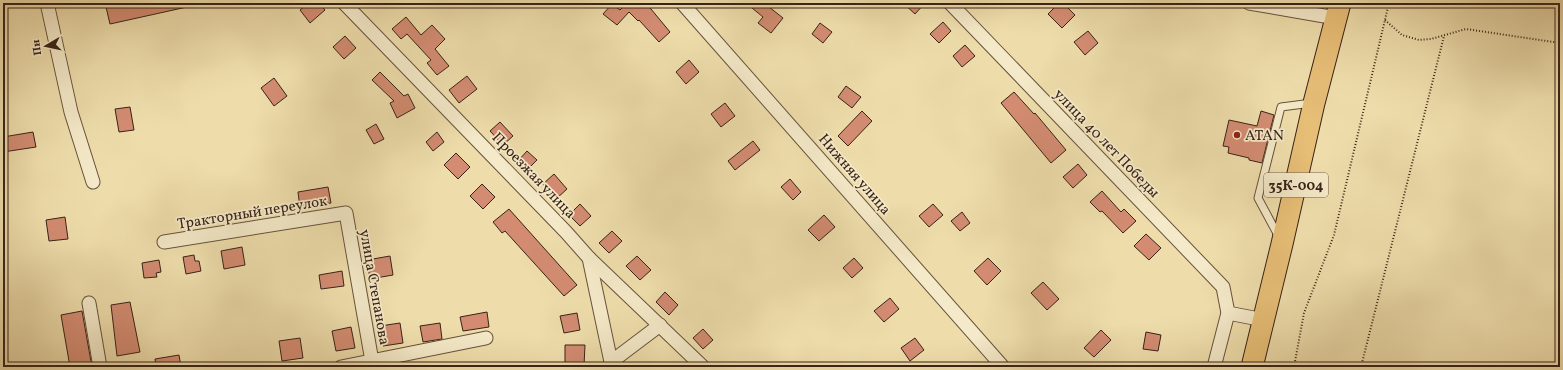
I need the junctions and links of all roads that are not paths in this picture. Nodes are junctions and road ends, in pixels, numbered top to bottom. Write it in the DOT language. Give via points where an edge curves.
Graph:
graph roads {
  1 [pos="47,3"];
  2 [pos="344,3"];
  3 [pos="682,3"];
  4 [pos="950,3"];
  5 [pos="1249,3"];
  6 [pos="1338,11"];
  7 [pos="1314,103"];
  8 [pos="93,182"];
  9 [pos="346,213"];
  10 [pos="164,242"];
  11 [pos="1282,244"];
  12 [pos="589,258"];
  13 [pos="89,304"];
  14 [pos="1228,313"];
  15 [pos="1264,320"];
  16 [pos="660,325"];
  17 [pos="486,338"];
  18 [pos="372,364"];
  19 [pos="610,365"];
  20 [pos="100,367"];
  21 [pos="341,367"];
  22 [pos="703,367"];
  23 [pos="1003,367"];
  24 [pos="1214,367"];
  25 [pos="1252,367"];
  1 -- 8 [label="street" via="71,112"];
  2 -- 12 [label="street, Проезжая улица"];
  3 -- 23 [label="street, Нижняя улица"];
  4 -- 14 [label="street, улица 40 лет Победы" via="1223,287"];
  5 -- 6 [label="street"];
  6 -- 7 [label="main road, 35К-004"];
  7 -- 11 [label="main road, 35К-004"];
  7 -- 11 [label="lane" via="1281,107 1258,198"];
  9 -- 10 [label="street, Тракторный переулок"];
  9 -- 18 [label="street, улица Степанова"];
  11 -- 15 [label="main road, 35К-004"];
  12 -- 16 [label="street, Проезжая улица"];
  12 -- 19 [label="street"];
  13 -- 20 [label="street"];
  14 -- 15 [label="street"];
  14 -- 24 [label="street"];
  15 -- 25 [label="main road, 35К-004"];
  16 -- 19 [label="street"];
  16 -- 22 [label="street, Проезжая улица"];
  17 -- 18 [label="street"];
  18 -- 21 [label="street"];
}
